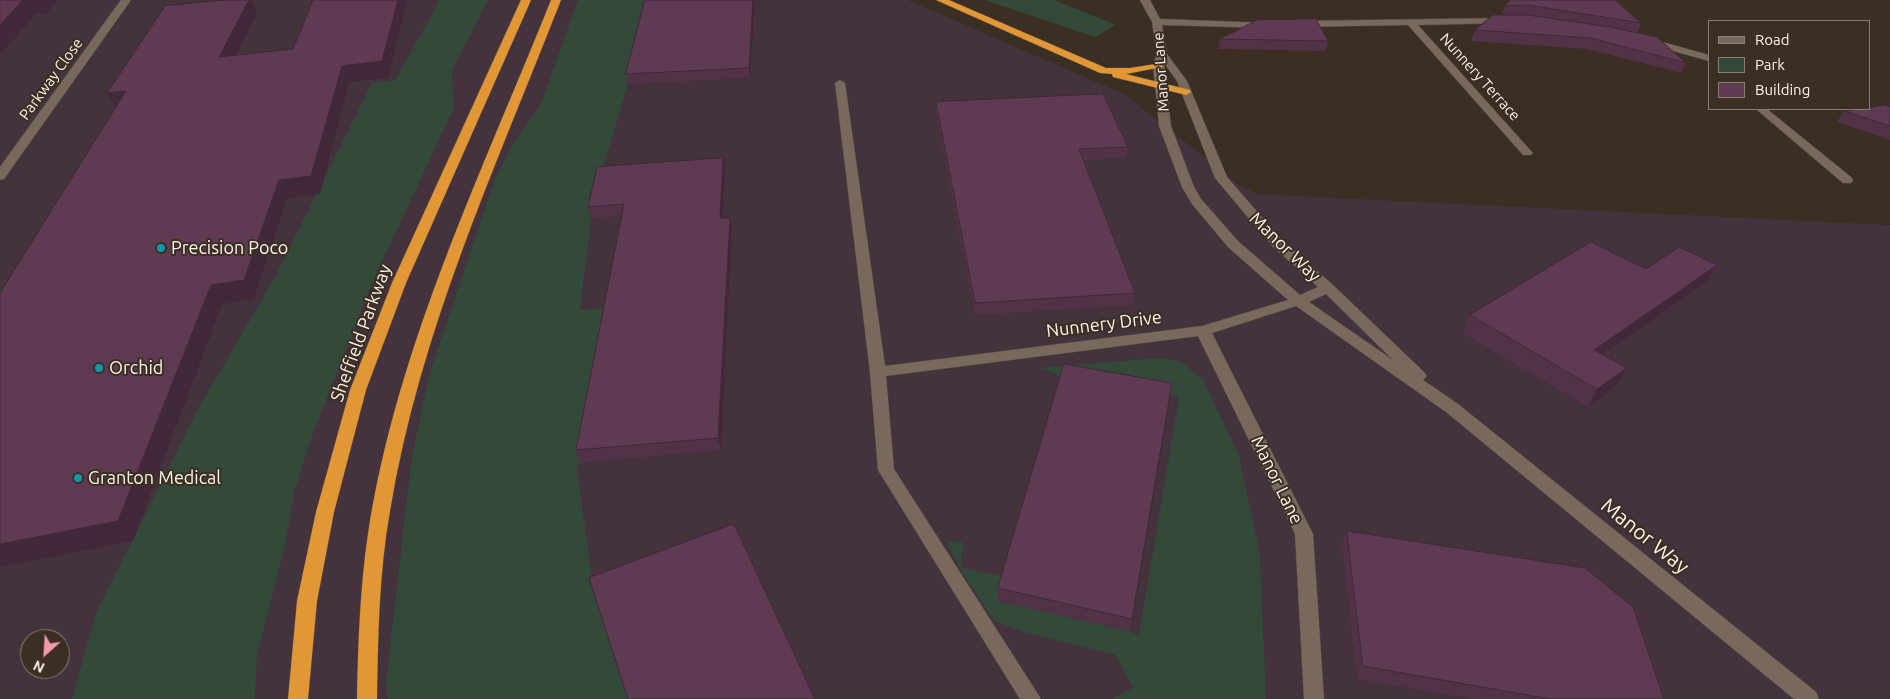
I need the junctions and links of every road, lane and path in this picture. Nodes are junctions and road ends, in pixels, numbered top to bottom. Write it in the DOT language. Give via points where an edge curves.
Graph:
graph roads {
  1 [pos="126,0"];
  2 [pos="526,0"];
  3 [pos="556,0"];
  4 [pos="941,0"];
  5 [pos="1145,0"];
  6 [pos="1514,20"];
  7 [pos="1157,22"];
  8 [pos="1410,22"];
  9 [pos="1642,39"];
  10 [pos="1694,53"];
  11 [pos="1708,58"];
  12 [pos="1160,59"];
  13 [pos="1708,65"];
  14 [pos="1104,71"];
  15 [pos="840,83"];
  16 [pos="1161,86"];
  17 [pos="1186,92"];
  18 [pos="1762,110"];
  19 [pos="1527,153"];
  20 [pos="0,176"];
  21 [pos="1847,180"];
  22 [pos="1196,201"];
  23 [pos="1328,288"];
  24 [pos="1298,301"];
  25 [pos="1203,331"];
  26 [pos="878,372"];
  27 [pos="1452,408"];
  28 [pos="298,699"];
  29 [pos="367,699"];
  30 [pos="1031,699"];
  31 [pos="1314,699"];
  32 [pos="1809,699"];
  1 -- 20 [label="street, Parkway Close"];
  2 -- 28 [label="highway, Sheffield Parkway" via="398,283 358,390 325,512 307,600"];
  3 -- 29 [label="highway" via="433,310 404,409 381,512 368,628"];
  4 -- 14 [label="highway"];
  5 -- 7 [label="street, Manor Lane"];
  6 -- 8 [label="street"];
  7 -- 8 [label="street"];
  7 -- 12 [label="street, Manor Lane"];
  8 -- 19 [label="street, Nunnery Terrace"];
  9 -- 10 [label="street"];
  10 -- 11 [label="street"];
  10 -- 13 [label="street"];
  12 -- 14 [label="highway" via="1130,70"];
  12 -- 16 [label="street, Manor Lane"];
  12 -- 17 [label="street, Manor Way" via="1182,81"];
  14 -- 16 [label="highway"];
  15 -- 26 [label="street"];
  16 -- 17 [label="highway"];
  16 -- 22 [label="street, Manor Lane" via="1166,126"];
  17 -- 23 [label="street, Manor Way" via="1221,178 1276,242"];
  18 -- 21 [label="street"];
  22 -- 24 [label="street, Manor Way" via="1233,244"];
  23 -- 24 [label="street, Nunnery Drive"];
  23 -- 27 [label="street, Manor Way"];
  24 -- 25 [label="street, Nunnery Drive"];
  24 -- 27 [label="street, Manor Way"];
  25 -- 26 [label="street, Nunnery Drive"];
  25 -- 31 [label="street, Manor Lane" via="1304,534"];
  26 -- 30 [label="street" via="886,470"];
  27 -- 32 [label="street, Manor Way"];
}
